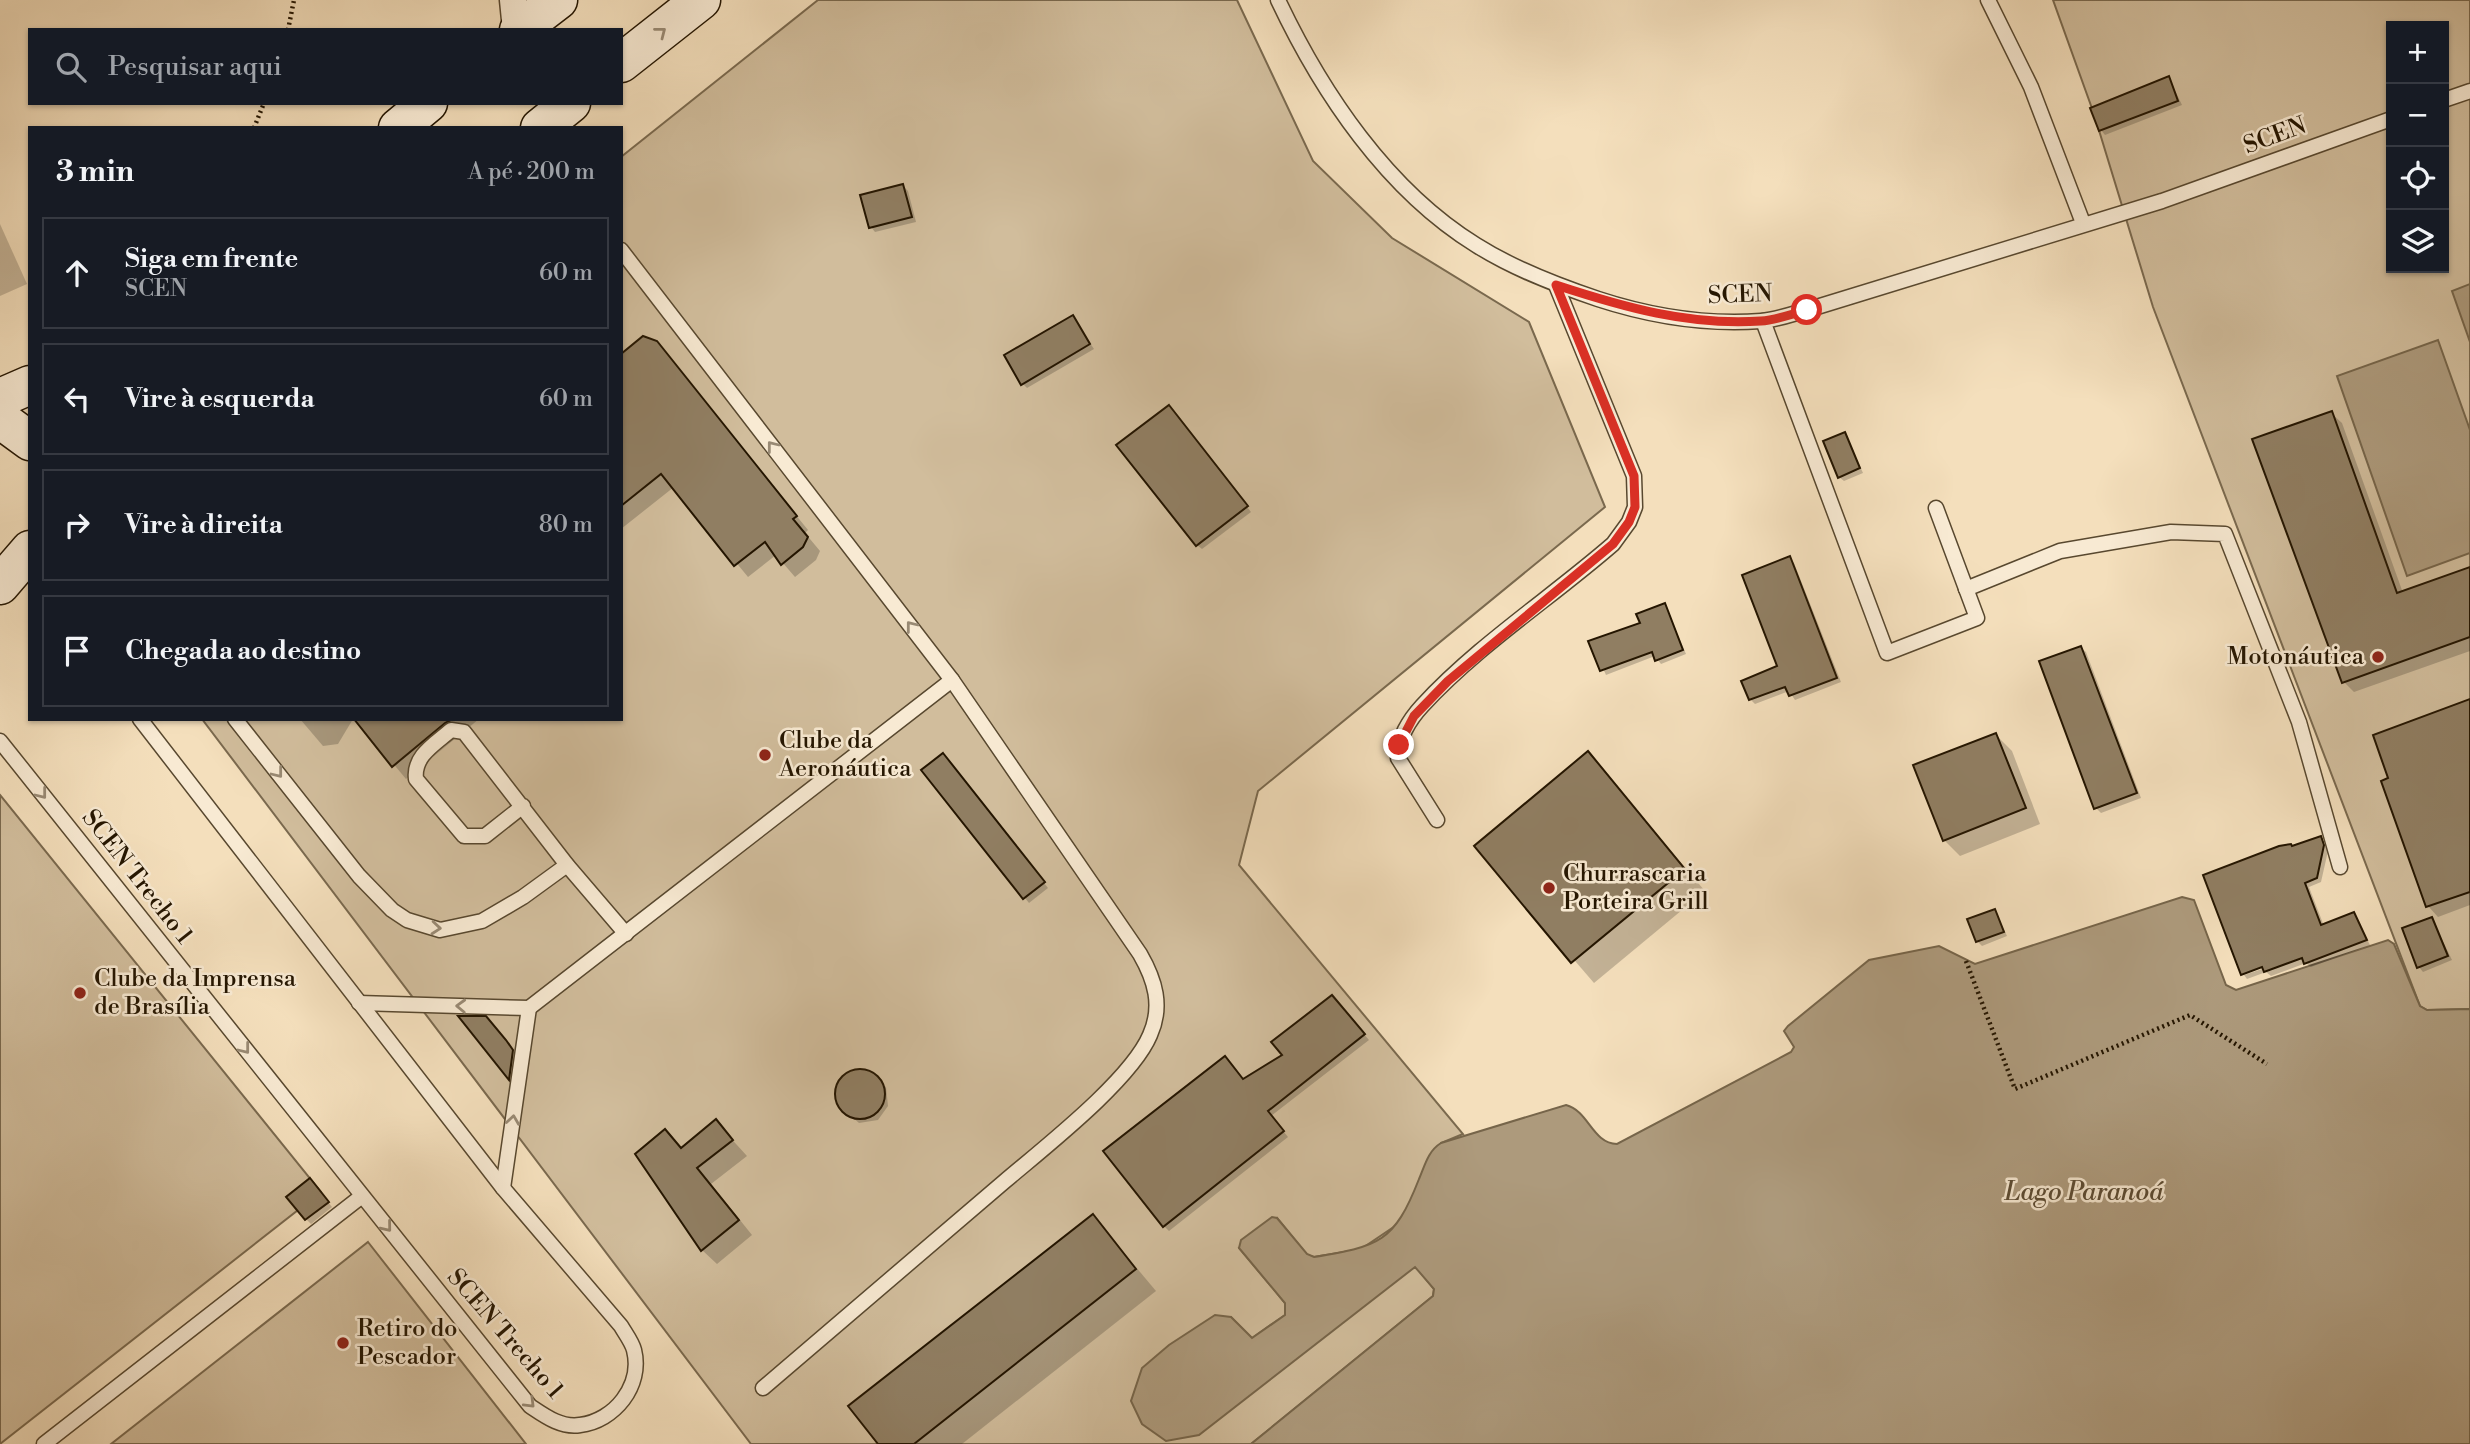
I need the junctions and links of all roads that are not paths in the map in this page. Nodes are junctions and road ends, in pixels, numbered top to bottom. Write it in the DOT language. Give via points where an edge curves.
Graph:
graph roads {
  1 [pos="513,0"];
  2 [pos="558,0"];
  3 [pos="701,0"];
  4 [pos="1278,0"];
  5 [pos="1988,0"];
  6 [pos="517,28"];
  7 [pos="520,28"];
  8 [pos="623,61"];
  9 [pos="2470,91"];
  10 [pos="2449,98"];
  11 [pos="426,105"];
  12 [pos="569,105"];
  13 [pos="2386,121"];
  14 [pos="400,126"];
  15 [pos="542,126"];
  16 [pos="2083,223"];
  17 [pos="623,253"];
  18 [pos="1556,285"];
  19 [pos="1763,321"];
  20 [pos="28,387"];
  21 [pos="0,398"];
  22 [pos="0,419"];
  23 [pos="28,440"];
  24 [pos="1936,508"];
  25 [pos="28,552"];
  26 [pos="0,585"];
  27 [pos="1966,589"];
  28 [pos="952,680"];
  29 [pos="142,721"];
  30 [pos="238,721"];
  31 [pos="0,741"];
  32 [pos="523,806"];
  33 [pos="1437,820"];
  34 [pos="567,865"];
  35 [pos="2340,867"];
  36 [pos="626,934"];
  37 [pos="359,1003"];
  38 [pos="529,1008"];
  39 [pos="503,1188"];
  40 [pos="362,1196"];
  41 [pos="763,1388"];
  42 [pos="44,1444"];
  1 -- 6 [label="street"];
  2 -- 7 [label="main road"];
  8 -- 3 [label="main road, one-way"];
  4 -- 18 [label="lane, SCEN" via="1321,83 1351,127 1424,205 1474,244"];
  5 -- 16 [label="lane" via="2031,87"];
  9 -- 10 [label="lane"];
  11 -- 14 [label="main road"];
  12 -- 15 [label="main road"];
  13 -- 16 [label="lane, SCEN" via="2162,201"];
  16 -- 19 [label="lane, SCEN"];
  28 -- 17 [label="lane, one-way"];
  18 -- 19 [label="lane, SCEN" via="1661,315"];
  18 -- 33 [label="lane" via="1624,447 1634,476 1635,507 1613,544 1448,681 1414,716 1398,758"];
  19 -- 27 [label="lane" via="1887,653 1977,618"];
  20 -- 21 [label="main road"];
  22 -- 23 [label="main road"];
  24 -- 27 [label="lane"];
  25 -- 26 [label="main road"];
  27 -- 35 [label="lane" via="2060,551 2171,532 2225,534 2300,722"];
  28 -- 36 [label="lane"];
  28 -- 41 [label="lane" via="1140,954 1156,991 1155,1024 1137,1056 1065,1130"];
  29 -- 37 [label="lane, SCEN Trecho 1"];
  30 -- 34 [label="lane, one-way" via="359,876 407,920 440,930 482,921"];
  31 -- 40 [label="lane, SCEN Trecho 1, one-way"];
  32 -- 32 [label="lane" via="464,732 451,730 414,767 416,779 464,836 485,836"];
  32 -- 34 [label="lane"];
  34 -- 36 [label="lane"];
  36 -- 38 [label="lane"];
  38 -- 37 [label="lane, one-way"];
  37 -- 39 [label="lane, SCEN Trecho 1"];
  39 -- 38 [label="lane, one-way"];
  40 -- 39 [label="lane, SCEN Trecho 1, one-way" via="530,1406 551,1421 578,1426 606,1417 626,1397 635,1375 634,1350 621,1326"];
  40 -- 42 [label="lane"];
}
